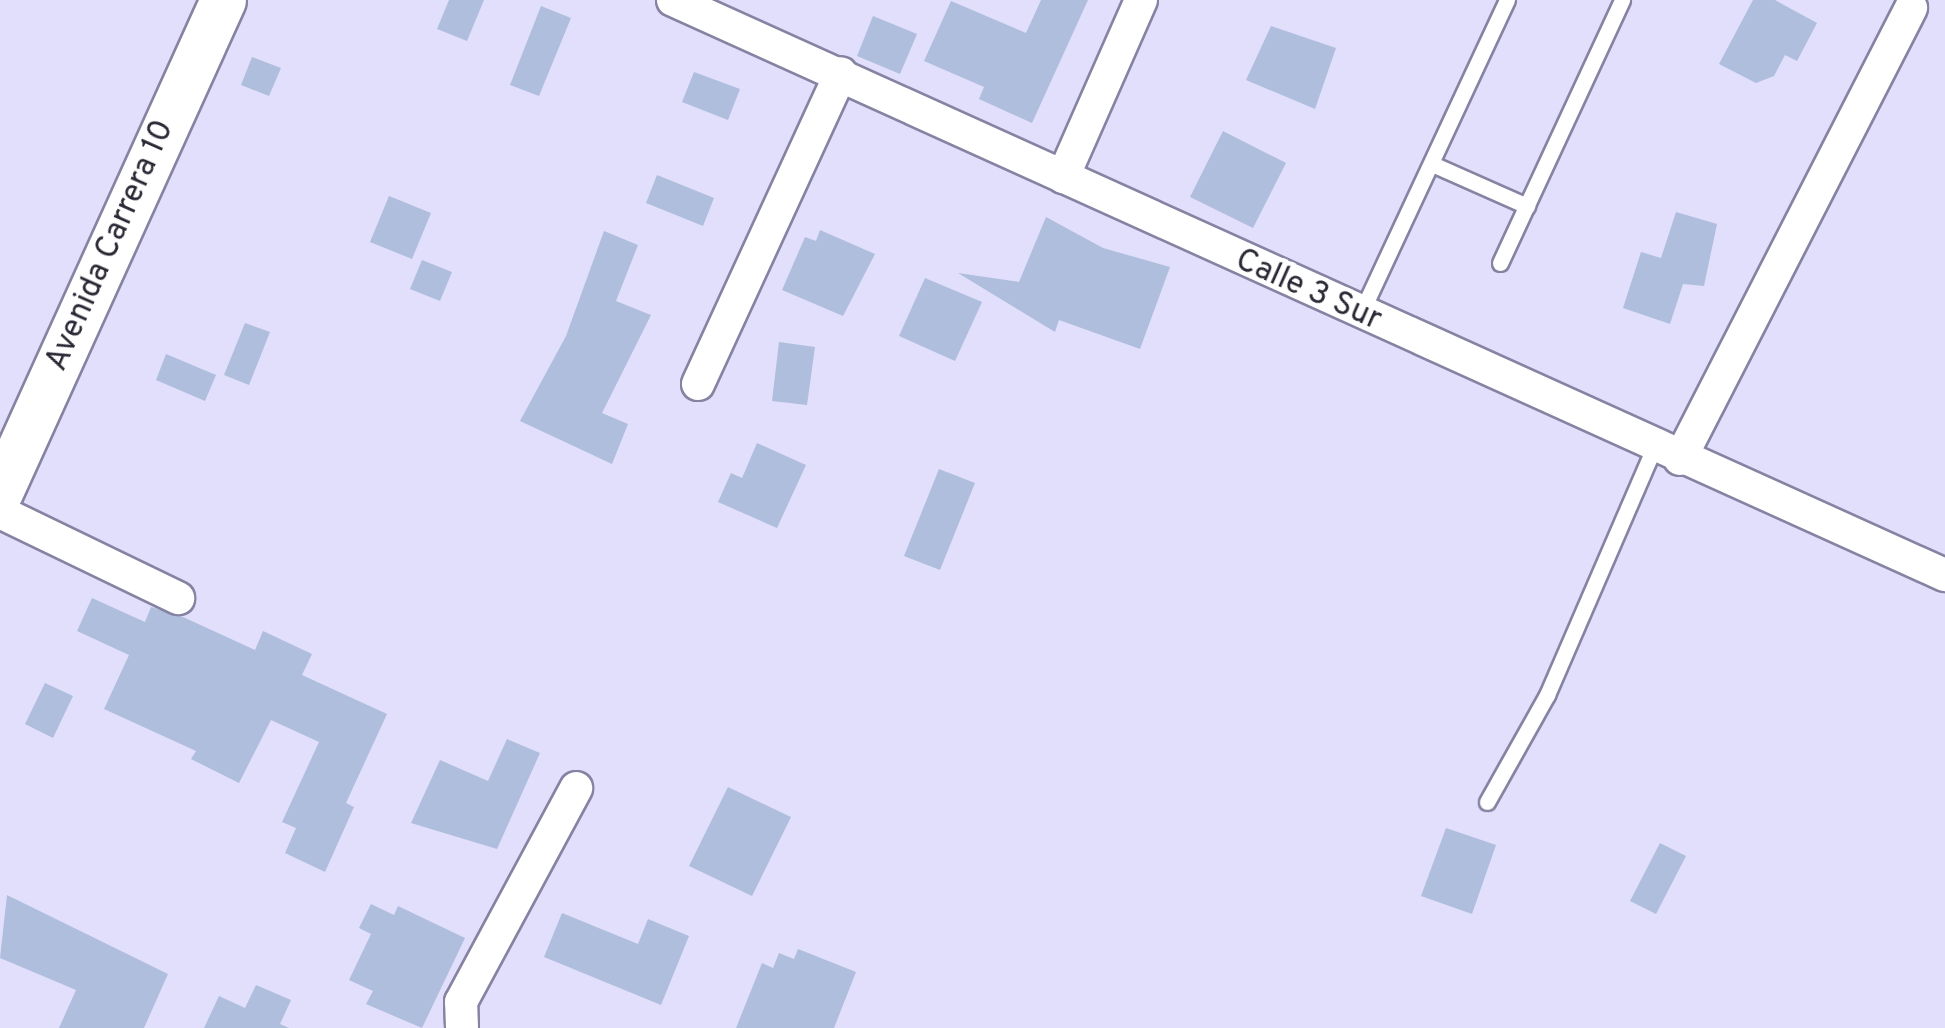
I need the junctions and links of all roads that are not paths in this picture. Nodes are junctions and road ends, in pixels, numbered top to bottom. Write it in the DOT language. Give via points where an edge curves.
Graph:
graph roads {
  1 [pos="223,0"];
  2 [pos="673,0"];
  3 [pos="1140,0"];
  4 [pos="1507,0"];
  5 [pos="1622,0"];
  6 [pos="1911,8"];
  7 [pos="841,73"];
  8 [pos="1432,164"];
  9 [pos="1063,177"];
  10 [pos="1527,206"];
  11 [pos="1500,263"];
  12 [pos="1360,314"];
  13 [pos="698,384"];
  14 [pos="1667,453"];
  15 [pos="0,492"];
  16 [pos="0,512"];
  17 [pos="1945,575"];
  18 [pos="178,598"];
  19 [pos="576,788"];
  20 [pos="1487,802"];
  21 [pos="462,1028"];
  1 -- 15 [label="street, Avenida Carrera 10"];
  2 -- 7 [label="street, Calle 3 Sur"];
  3 -- 9 [label="street"];
  4 -- 8 [label="lane"];
  5 -- 10 [label="lane"];
  6 -- 14 [label="street"];
  7 -- 9 [label="street, Calle 3 Sur"];
  7 -- 13 [label="street"];
  8 -- 10 [label="lane"];
  8 -- 12 [label="lane"];
  9 -- 12 [label="street, Calle 3 Sur"];
  10 -- 11 [label="lane"];
  12 -- 14 [label="street, Calle 3 Sur"];
  14 -- 17 [label="street, Calle 3 Sur"];
  14 -- 20 [label="lane"];
  16 -- 18 [label="street"];
  19 -- 21 [label="street" via="461,1002"];
}
